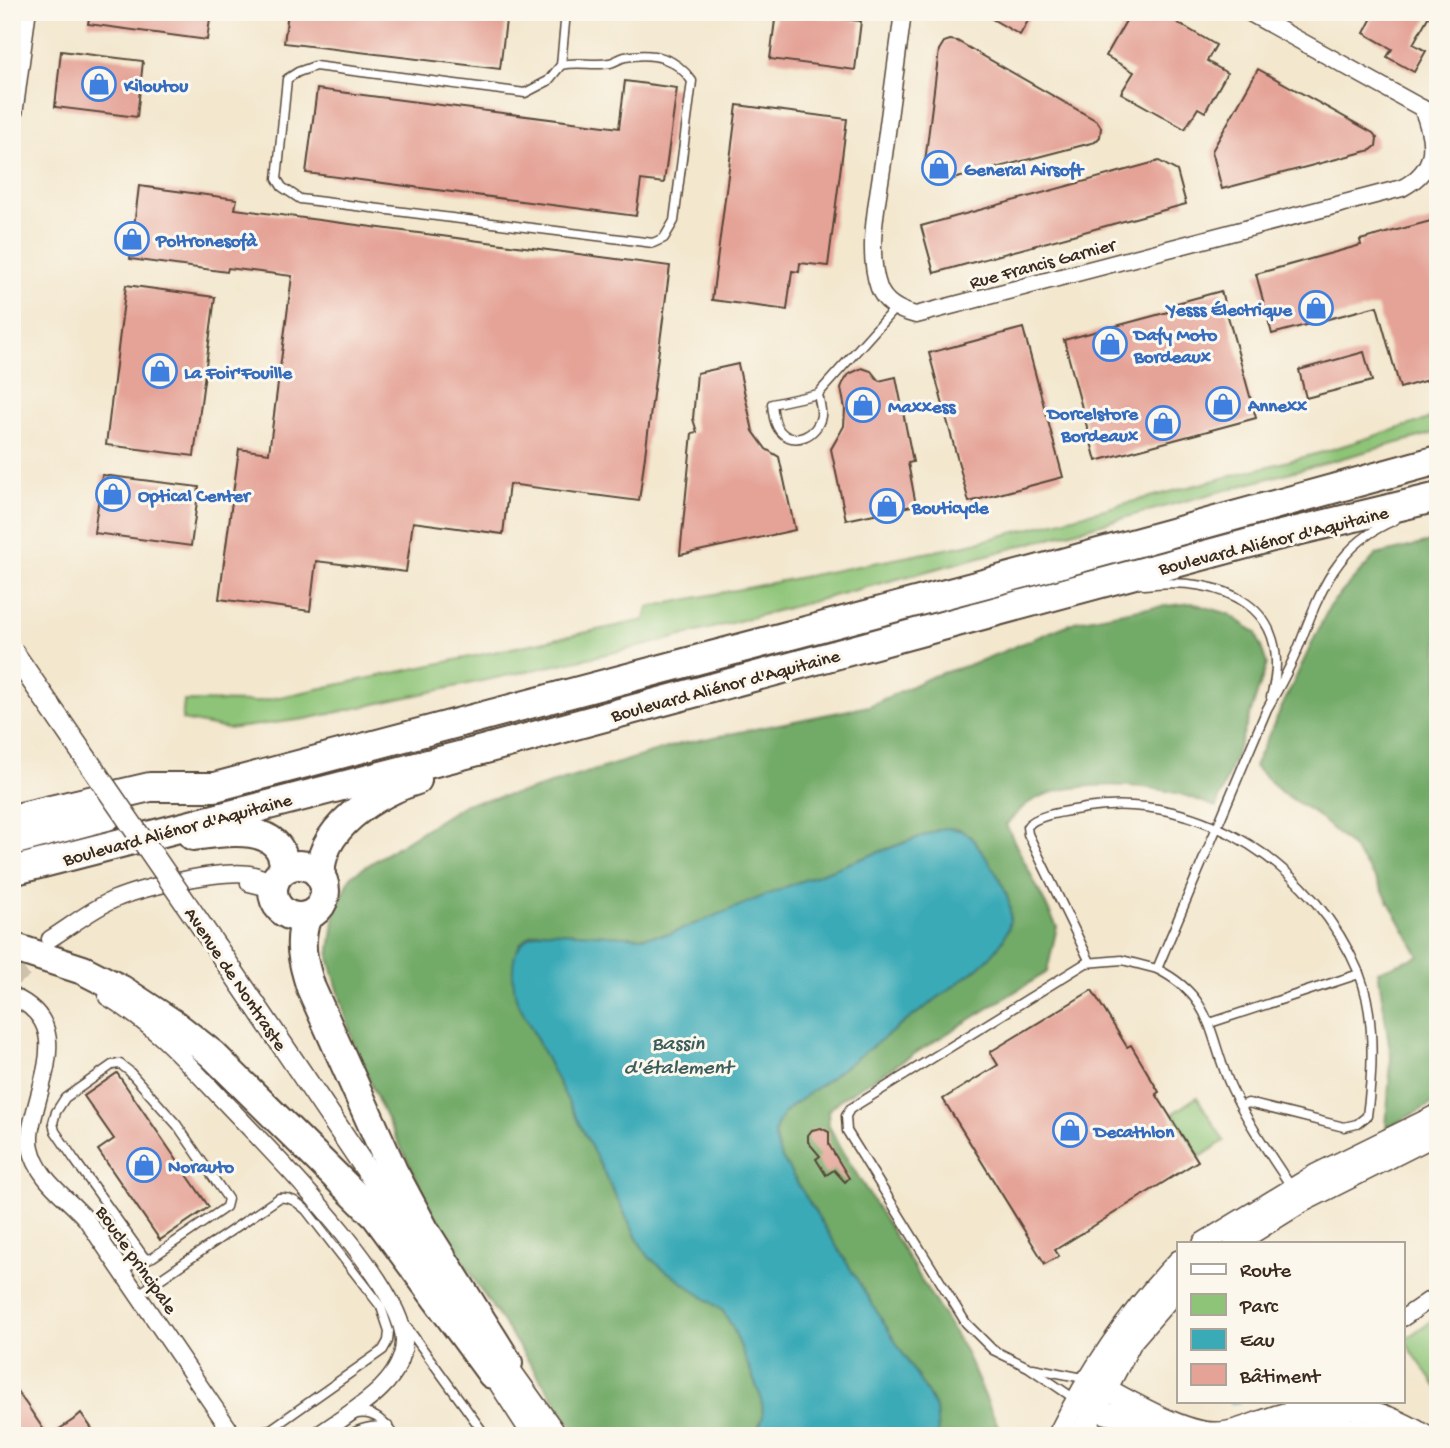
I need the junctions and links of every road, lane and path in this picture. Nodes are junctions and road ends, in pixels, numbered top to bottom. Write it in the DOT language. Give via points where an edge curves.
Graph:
graph roads {
  1 [pos="25,12"];
  2 [pos="566,12"];
  3 [pos="903,12"];
  4 [pos="1254,14"];
  5 [pos="16,54"];
  6 [pos="561,65"];
  7 [pos="1422,108"];
  8 [pos="12,111"];
  9 [pos="1438,117"];
  10 [pos="895,308"];
  11 [pos="818,394"];
  12 [pos="1438,460"];
  13 [pos="1432,504"];
  14 [pos="1438,506"];
  15 [pos="1406,516"];
  16 [pos="1140,585"];
  17 [pos="1128,587"];
  18 [pos="1041,599"];
  19 [pos="12,651"];
  20 [pos="1267,709"];
  21 [pos="482,750"];
  22 [pos="215,787"];
  23 [pos="17,817"];
  24 [pos="1217,828"];
  25 [pos="12,841"];
  26 [pos="100,848"];
  27 [pos="12,871"];
  28 [pos="321,878"];
  29 [pos="277,882"];
  30 [pos="307,916"];
  31 [pos="56,942"];
  32 [pos="12,947"];
  33 [pos="12,954"];
  34 [pos="1090,962"];
  35 [pos="1157,969"];
  36 [pos="1359,974"];
  37 [pos="12,996"];
  38 [pos="1210,1023"];
  39 [pos="1241,1106"];
  40 [pos="1438,1115"];
  41 [pos="1438,1133"];
  42 [pos="12,1137"];
  43 [pos="30,1144"];
  44 [pos="1297,1196"];
  45 [pos="119,1225"];
  46 [pos="99,1238"];
  47 [pos="1206,1242"];
  48 [pos="1237,1242"];
  49 [pos="141,1259"];
  50 [pos="1177,1263"];
  51 [pos="121,1272"];
  52 [pos="153,1284"];
  53 [pos="1177,1288"];
  54 [pos="1438,1294"];
  55 [pos="137,1295"];
  56 [pos="1404,1317"];
  57 [pos="400,1318"];
  58 [pos="1028,1367"];
  59 [pos="500,1369"];
  60 [pos="1097,1384"];
  61 [pos="1085,1405"];
  62 [pos="1372,1419"];
  63 [pos="338,1420"];
  64 [pos="388,1426"];
  65 [pos="242,1435"];
  66 [pos="317,1436"];
  67 [pos="348,1436"];
  68 [pos="394,1436"];
  69 [pos="486,1436"];
  70 [pos="534,1436"];
  71 [pos="557,1436"];
  72 [pos="1058,1436"];
  73 [pos="1081,1436"];
  74 [pos="1163,1436"];
  75 [pos="1272,1436"];
  76 [pos="1425,1436"];
  1 -- 5 [label="street"];
  2 -- 6 [label="lane"];
  3 -- 10 [label="street" via="874,242 880,291"];
  4 -- 7 [label="street"];
  5 -- 8 [label="street"];
  6 -- 6 [label="lane" via="667,57 692,81 674,222 664,238 653,243 300,199 277,179 287,79 298,72 315,66 525,93 548,80"];
  7 -- 9 [label="street"];
  7 -- 10 [label="street, Rue Francis Garnier" via="1431,136 1427,166 1419,179 1402,188 945,309 916,315"];
  10 -- 11 [label="lane"];
  11 -- 11 [label="lane" via="772,404 780,431 797,439 816,430 822,413"];
  12 -- 22 [label="highway, Boulevard Aliénor d'Aquitaine"];
  13 -- 14 [label="lane"];
  13 -- 18 [label="highway, Boulevard Aliénor d'Aquitaine" via="1272,537"];
  15 -- 20 [label="lane" via="1373,529 1351,548 1329,578"];
  16 -- 20 [label="lane" via="1173,581 1209,586 1250,606 1269,629 1277,659"];
  17 -- 18 [label="lane"];
  18 -- 21 [label="highway, Boulevard Aliénor d'Aquitaine"];
  19 -- 59 [label="street, Avenue de Nontraste, bridge"];
  20 -- 24 [label="lane"];
  21 -- 26 [label="highway, Boulevard Aliénor d'Aquitaine"];
  21 -- 28 [label="highway" via="463,767 401,785 349,818 325,847"];
  22 -- 23 [label="highway, Boulevard Aliénor d'Aquitaine" via="150,787"];
  22 -- 25 [label="highway"];
  24 -- 34 [label="lane" via="1140,806 1092,807 1030,822 1028,834"];
  24 -- 35 [label="lane"];
  24 -- 36 [label="lane" via="1268,856 1306,891"];
  26 -- 27 [label="highway, Boulevard Aliénor d'Aquitaine"];
  26 -- 29 [label="highway" via="204,835 262,835 279,846 285,860"];
  28 -- 29 [label="highway" via="301,865"];
  28 -- 30 [label="highway" via="323,900"];
  29 -- 30 [label="highway" via="282,912"];
  29 -- 31 [label="street" via="241,874 150,888 113,900"];
  30 -- 59 [label="highway" via="301,937 302,962 311,988 406,1195"];
  32 -- 59 [label="highway" via="83,970 122,989 212,1054 376,1216"];
  33 -- 57 [label="street" via="77,979 161,1038 311,1193"];
  34 -- 35 [label="lane" via="1122,960"];
  34 -- 58 [label="lane" via="850,1109 846,1116 847,1131 966,1323 993,1350"];
  35 -- 38 [label="lane" via="1189,992"];
  36 -- 38 [label="lane"];
  36 -- 39 [label="lane" via="1371,1037 1373,1073 1367,1116 1344,1127 1248,1103"];
  37 -- 43 [label="street" via="39,1013 48,1038 49,1054"];
  38 -- 39 [label="lane"];
  39 -- 44 [label="lane"];
  40 -- 44 [label="street"];
  41 -- 44 [label="street"];
  42 -- 43 [label="lane"];
  43 -- 46 [label="street, Boucle principale" via="46,1178"];
  44 -- 47 [label="street"];
  44 -- 48 [label="street"];
  45 -- 46 [label="lane"];
  45 -- 49 [label="lane"];
  45 -- 49 [label="lane" via="53,1123 65,1098 120,1064 177,1125 228,1199 226,1207 153,1257"];
  46 -- 51 [label="street, Boucle principale"];
  49 -- 51 [label="lane"];
  49 -- 52 [label="lane"];
  50 -- 60 [label="street" via="1132,1312"];
  51 -- 55 [label="street, Boucle principale"];
  52 -- 55 [label="lane"];
  52 -- 65 [label="lane" via="279,1198 289,1198 306,1210 386,1315 388,1341 379,1355 271,1429"];
  53 -- 60 [label="street"];
  54 -- 56 [label="street"];
  55 -- 65 [label="street, Boucle principale" via="222,1420"];
  57 -- 63 [label="street" via="404,1343 386,1384"];
  57 -- 69 [label="lane"];
  58 -- 60 [label="lane"];
  58 -- 61 [label="lane"];
  59 -- 70 [label="street, Avenue de Nontraste"];
  59 -- 71 [label="street, Avenue de Nontraste"];
  60 -- 61 [label="street"];
  60 -- 62 [label="street" via="1173,1421 1213,1433 1320,1407"];
  61 -- 72 [label="street"];
  61 -- 73 [label="street"];
  61 -- 74 [label="street"];
  62 -- 75 [label="street"];
  62 -- 76 [label="street" via="1394,1419"];
  63 -- 64 [label="lane" via="369,1413"];
  63 -- 66 [label="street"];
  64 -- 67 [label="lane" via="371,1426"];
  64 -- 68 [label="lane"];
}
